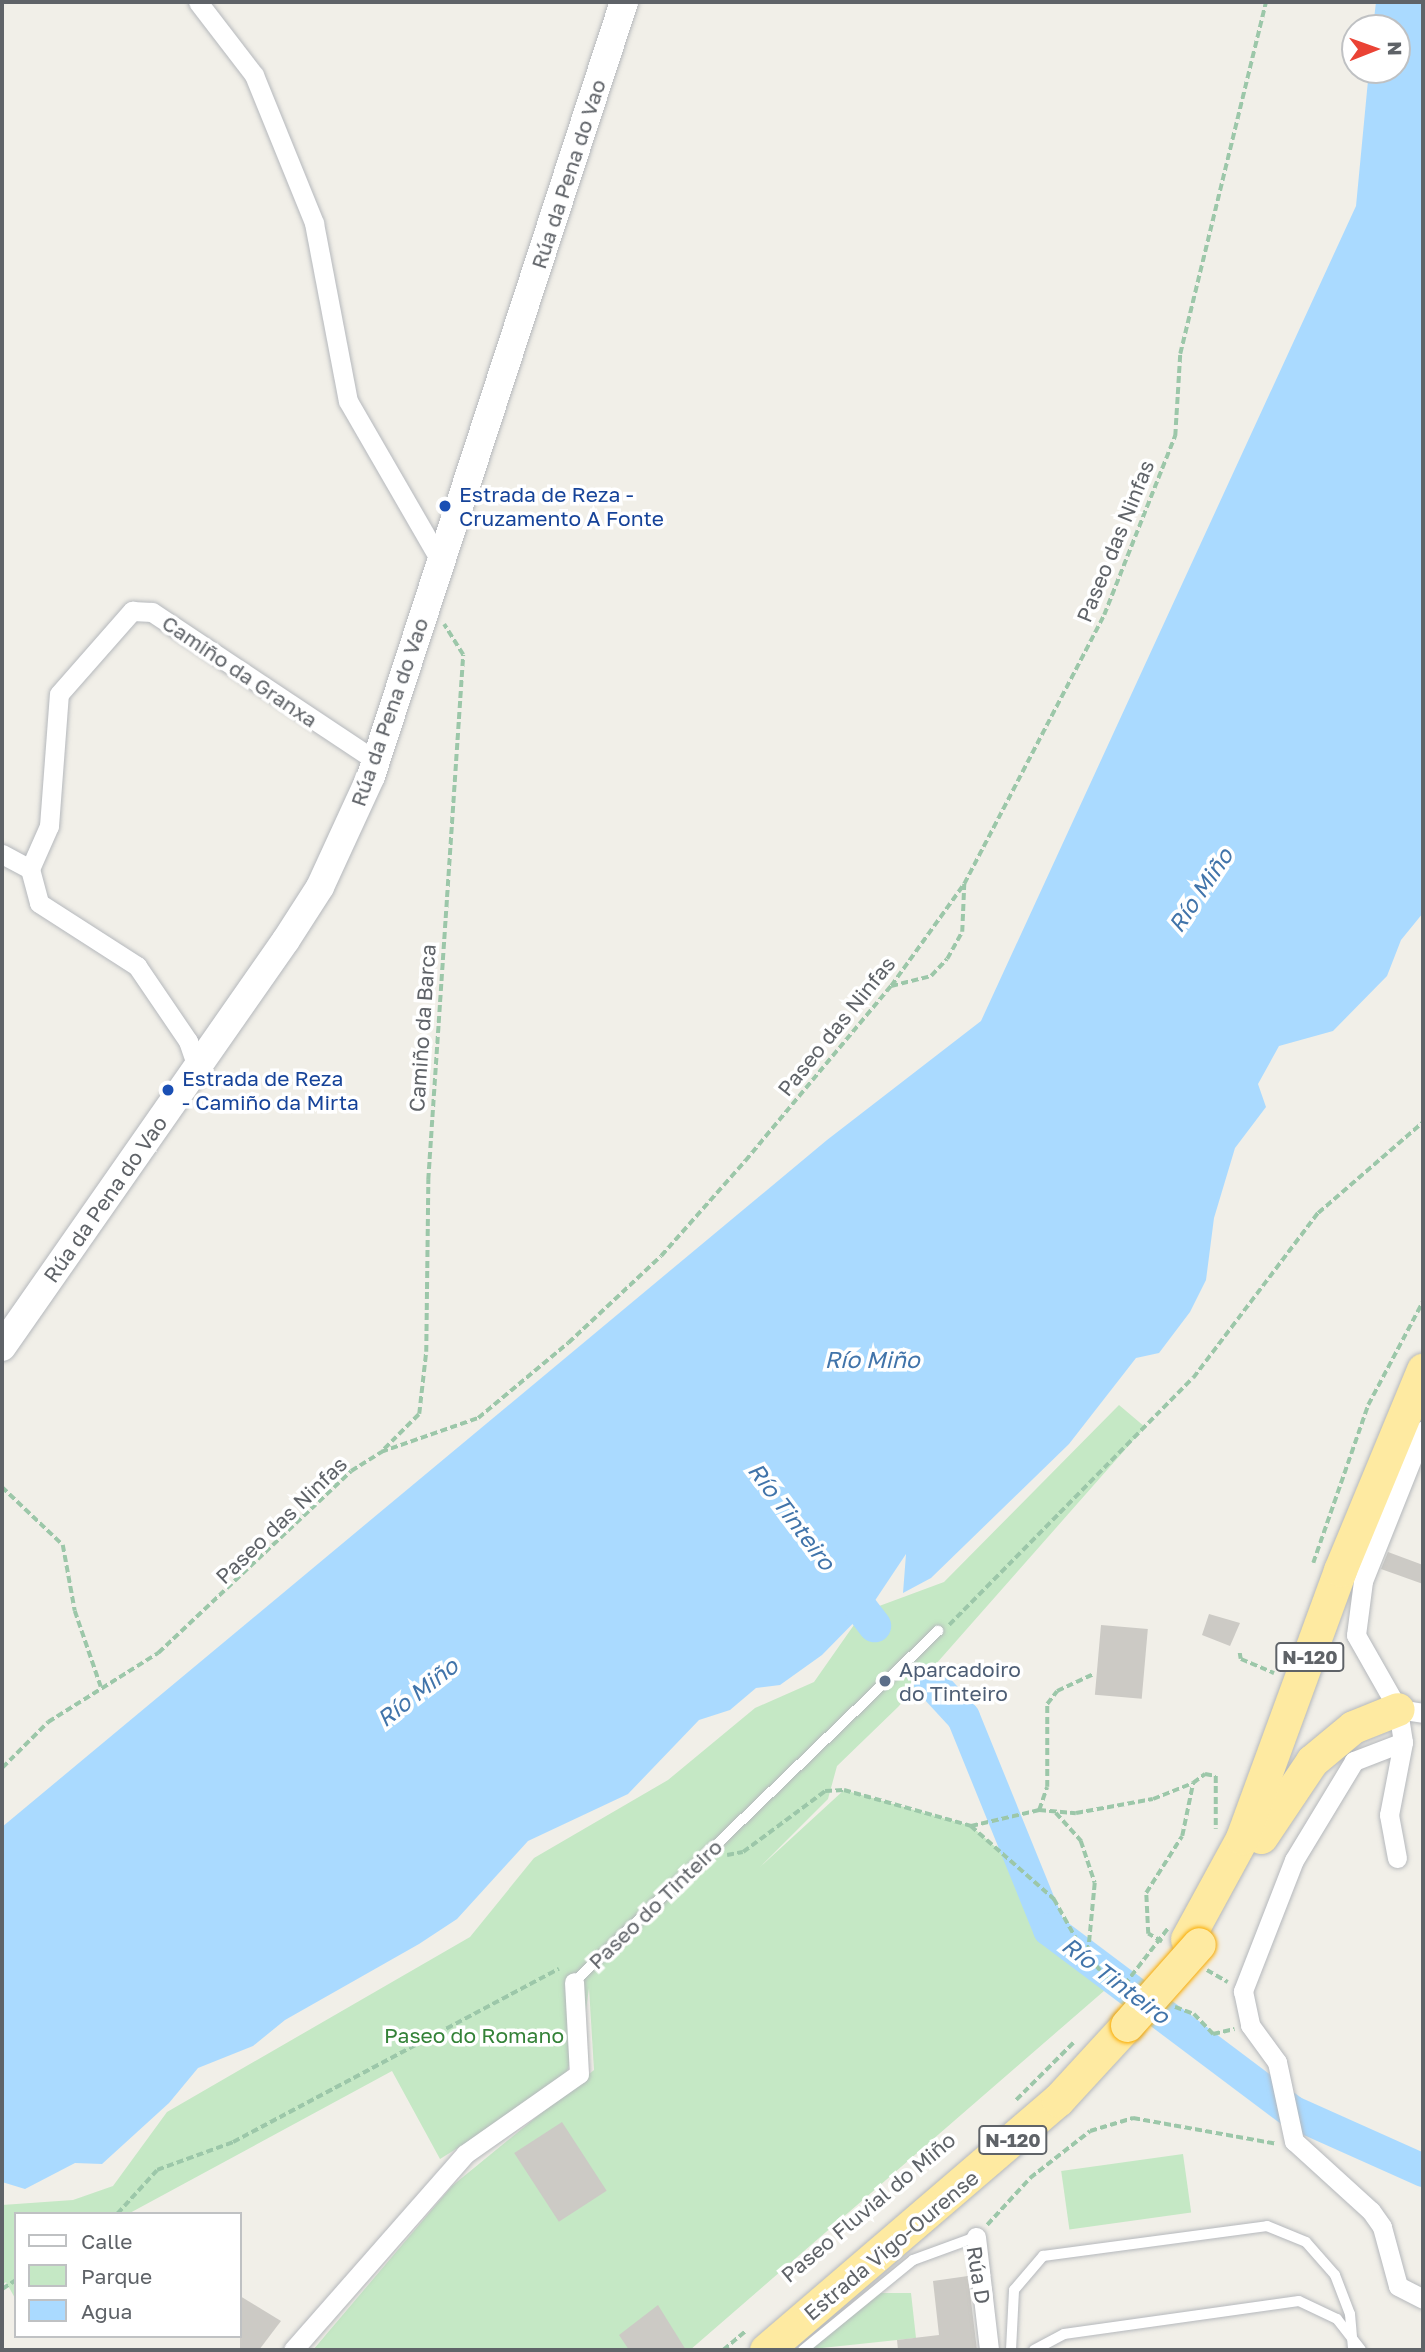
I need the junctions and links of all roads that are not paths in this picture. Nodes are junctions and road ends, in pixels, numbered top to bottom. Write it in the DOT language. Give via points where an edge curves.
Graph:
graph roads {
  1 [pos="198,2"];
  2 [pos="624,2"];
  3 [pos="441,562"];
  4 [pos="376,761"];
  5 [pos="2,854"];
  6 [pos="30,869"];
  7 [pos="197,1067"];
  8 [pos="2,1347"];
  9 [pos="1423,1370"];
  10 [pos="1423,1431"];
  11 [pos="938,1631"];
  12 [pos="1411,1711"];
  13 [pos="1402,1742"];
  14 [pos="1397,1858"];
  15 [pos="1184,1944"];
  16 [pos="574,1982"];
  17 [pos="976,2237"];
  18 [pos="902,2254"];
  19 [pos="1423,2299"];
  20 [pos="762,2336"];
  21 [pos="1353,2338"];
  22 [pos="293,2350"];
  23 [pos="786,2350"];
  24 [pos="803,2350"];
  25 [pos="989,2350"];
  26 [pos="1011,2350"];
  27 [pos="1034,2350"];
  28 [pos="1353,2350"];
  29 [pos="1361,2350"];
  1 -- 3 [label="street" via="254,75 314,223 348,401"];
  2 -- 3 [label="main road, Rúa da Pena do Vao"];
  3 -- 4 [label="main road, Rúa da Pena do Vao"];
  4 -- 6 [label="street, Camiño da Granxa" via="152,612 132,611 59,694 49,826"];
  4 -- 7 [label="main road, Rúa da Pena do Vao" via="320,887"];
  5 -- 6 [label="street"];
  6 -- 7 [label="street" via="39,904 137,966 188,1041"];
  7 -- 8 [label="main road, Rúa da Pena do Vao"];
  9 -- 15 [label="highway, Estrada Vigo-Ourense / N-120" via="1340,1570 1242,1838"];
  10 -- 12 [label="street" via="1363,1581 1356,1634"];
  11 -- 16 [label="lane, Paseo do Tinteiro"];
  12 -- 13 [label="street"];
  12 -- 15 [label="highway" via="1353,1727 1296,1779"];
  13 -- 14 [label="street" via="1389,1815"];
  13 -- 19 [label="street" via="1354,1761 1294,1860 1242,1991 1250,2025 1277,2062 1294,2141 1371,2211 1382,2227 1398,2286"];
  15 -- 18 [label="highway, Estrada Vigo-Ourense / N-120, bridge" via="1120,2012 1058,2100"];
  16 -- 22 [label="street, Paseo do Tinteiro" via="579,2074 465,2154"];
  17 -- 18 [label="lane, Rúa D"];
  17 -- 25 [label="street, Rúa D"];
  18 -- 20 [label="highway, Estrada Vigo-Ourense / N-120"];
  18 -- 23 [label="highway, N-120"];
  18 -- 24 [label="lane, Rúa D"];
  21 -- 26 [label="lane" via="1342,2290 1324,2259 1294,2233 1259,2227 1043,2256 1012,2297"];
  21 -- 27 [label="lane" via="1325,2309 1299,2301 1064,2334"];
  21 -- 28 [label="lane"];
  21 -- 29 [label="lane"];
}
